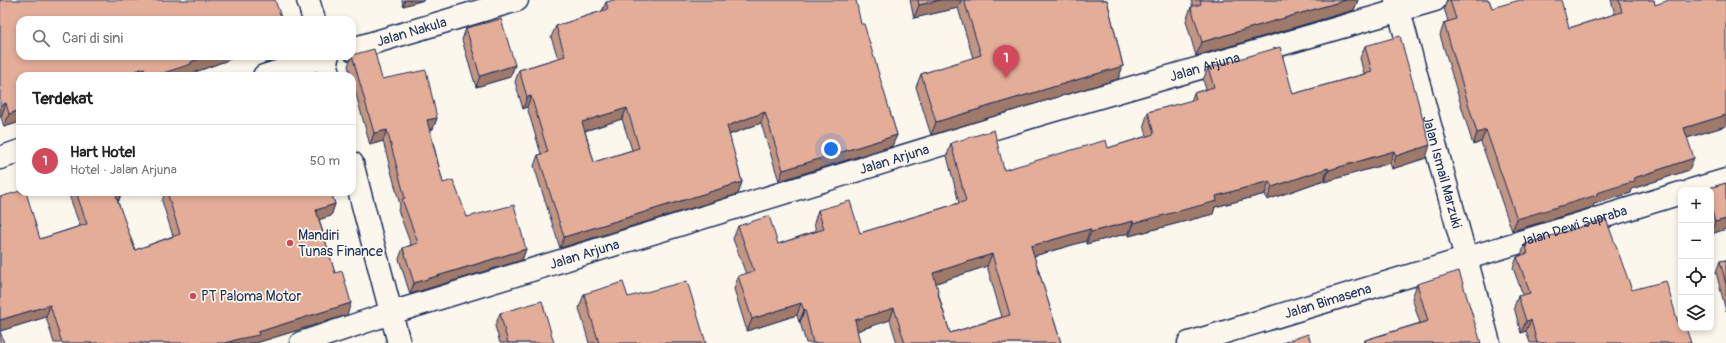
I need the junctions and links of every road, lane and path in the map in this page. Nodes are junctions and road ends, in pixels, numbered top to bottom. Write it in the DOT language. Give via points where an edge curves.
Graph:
graph roads {
  1 [pos="308,0"];
  2 [pos="517,0"];
  3 [pos="1435,0"];
  4 [pos="1398,6"];
  5 [pos="313,16"];
  6 [pos="356,48"];
  7 [pos="327,61"];
  8 [pos="281,72"];
  9 [pos="16,152"];
  10 [pos="0,158"];
  11 [pos="356,178"];
  12 [pos="1726,180"];
  13 [pos="1702,187"];
  14 [pos="1678,194"];
  15 [pos="1466,258"];
  16 [pos="391,313"];
  17 [pos="302,343"];
  18 [pos="399,343"];
  19 [pos="1189,343"];
  20 [pos="1489,343"];
  1 -- 5 [label="street"];
  2 -- 6 [label="street, Jalan Nakula"];
  3 -- 4 [label="street, Jalan Arjuna"];
  4 -- 15 [label="street, Jalan Ismail Marzuki"];
  4 -- 16 [label="street, Jalan Arjuna"];
  7 -- 8 [label="street"];
  9 -- 10 [label="street"];
  11 -- 16 [label="street"];
  12 -- 13 [label="street"];
  14 -- 15 [label="street, Jalan Dewi Supraba"];
  15 -- 19 [label="street, Jalan Bimasena"];
  15 -- 20 [label="street, Jalan Ismail Marzuki"];
  16 -- 17 [label="street, Jalan Arjuna"];
  16 -- 18 [label="street"];
}
